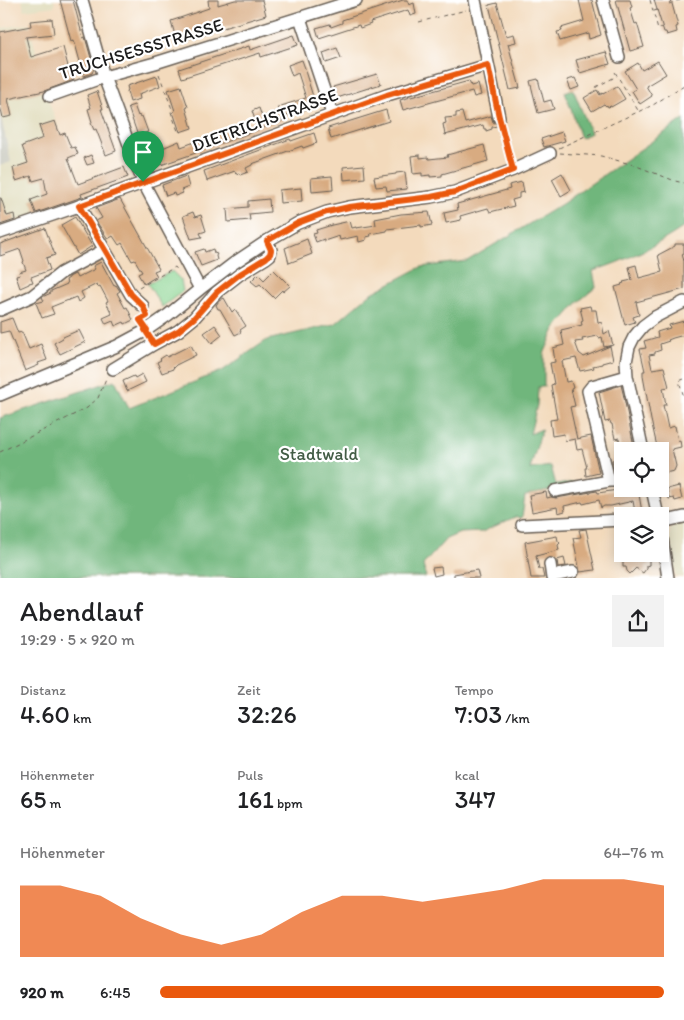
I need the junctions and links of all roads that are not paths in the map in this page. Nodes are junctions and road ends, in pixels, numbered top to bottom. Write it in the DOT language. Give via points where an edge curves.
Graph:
graph roads {
  1 [pos="82,0"];
  2 [pos="356,0"];
  3 [pos="603,0"];
  4 [pos="475,4"];
  5 [pos="300,18"];
  6 [pos="619,56"];
  7 [pos="488,65"];
  8 [pos="104,77"];
  9 [pos="50,96"];
  10 [pos="332,114"];
  11 [pos="499,117"];
  12 [pos="550,153"];
  13 [pos="143,182"];
  14 [pos="79,206"];
  15 [pos="0,234"];
  16 [pos="267,241"];
  17 [pos="104,250"];
  18 [pos="200,289"];
  19 [pos="684,302"];
  20 [pos="143,306"];
  21 [pos="0,310"];
  22 [pos="146,330"];
  23 [pos="154,344"];
  24 [pos="112,370"];
  25 [pos="627,376"];
  26 [pos="0,395"];
  27 [pos="641,442"];
  28 [pos="609,482"];
  29 [pos="614,482"];
  30 [pos="555,491"];
  31 [pos="684,517"];
  32 [pos="614,520"];
  33 [pos="669,520"];
  34 [pos="522,524"];
  35 [pos="666,562"];
  36 [pos="550,564"];
  37 [pos="573,572"];
  38 [pos="552,577"];
  39 [pos="668,578"];
  1 -- 8 [label="street"];
  2 -- 5 [label="street, TRUCHSESSSTRASSE"];
  3 -- 6 [label="street"];
  4 -- 7 [label="street"];
  5 -- 8 [label="street, TRUCHSESSSTRASSE"];
  5 -- 10 [label="street"];
  7 -- 10 [label="street, DIETRICHSTRASSE"];
  7 -- 11 [label="street"];
  8 -- 9 [label="street, TRUCHSESSSTRASSE"];
  8 -- 13 [label="street"];
  10 -- 13 [label="street, DIETRICHSTRASSE"];
  12 -- 16 [label="street" via="455,192 327,212 298,223"];
  13 -- 14 [label="street, DIETRICHSTRASSE"];
  13 -- 18 [label="street"];
  14 -- 15 [label="street, DIETRICHSTRASSE"];
  14 -- 17 [label="street"];
  16 -- 18 [label="street"];
  16 -- 23 [label="street" via="271,250 266,258 217,292 178,331"];
  17 -- 20 [label="street" via="131,294"];
  17 -- 21 [label="street" via="56,275 32,296"];
  18 -- 22 [label="street"];
  19 -- 25 [label="street" via="655,317 634,337 626,362"];
  22 -- 23 [label="street"];
  22 -- 26 [label="street" via="117,346"];
  23 -- 24 [label="street"];
  25 -- 27 [label="street"];
  25 -- 28 [label="street" via="592,386 588,391"];
  28 -- 29 [label="street"];
  28 -- 30 [label="street"];
  31 -- 33 [label="street"];
  32 -- 34 [label="street"];
  35 -- 39 [label="street"];
  36 -- 38 [label="street"];
  37 -- 38 [label="street"];
}
